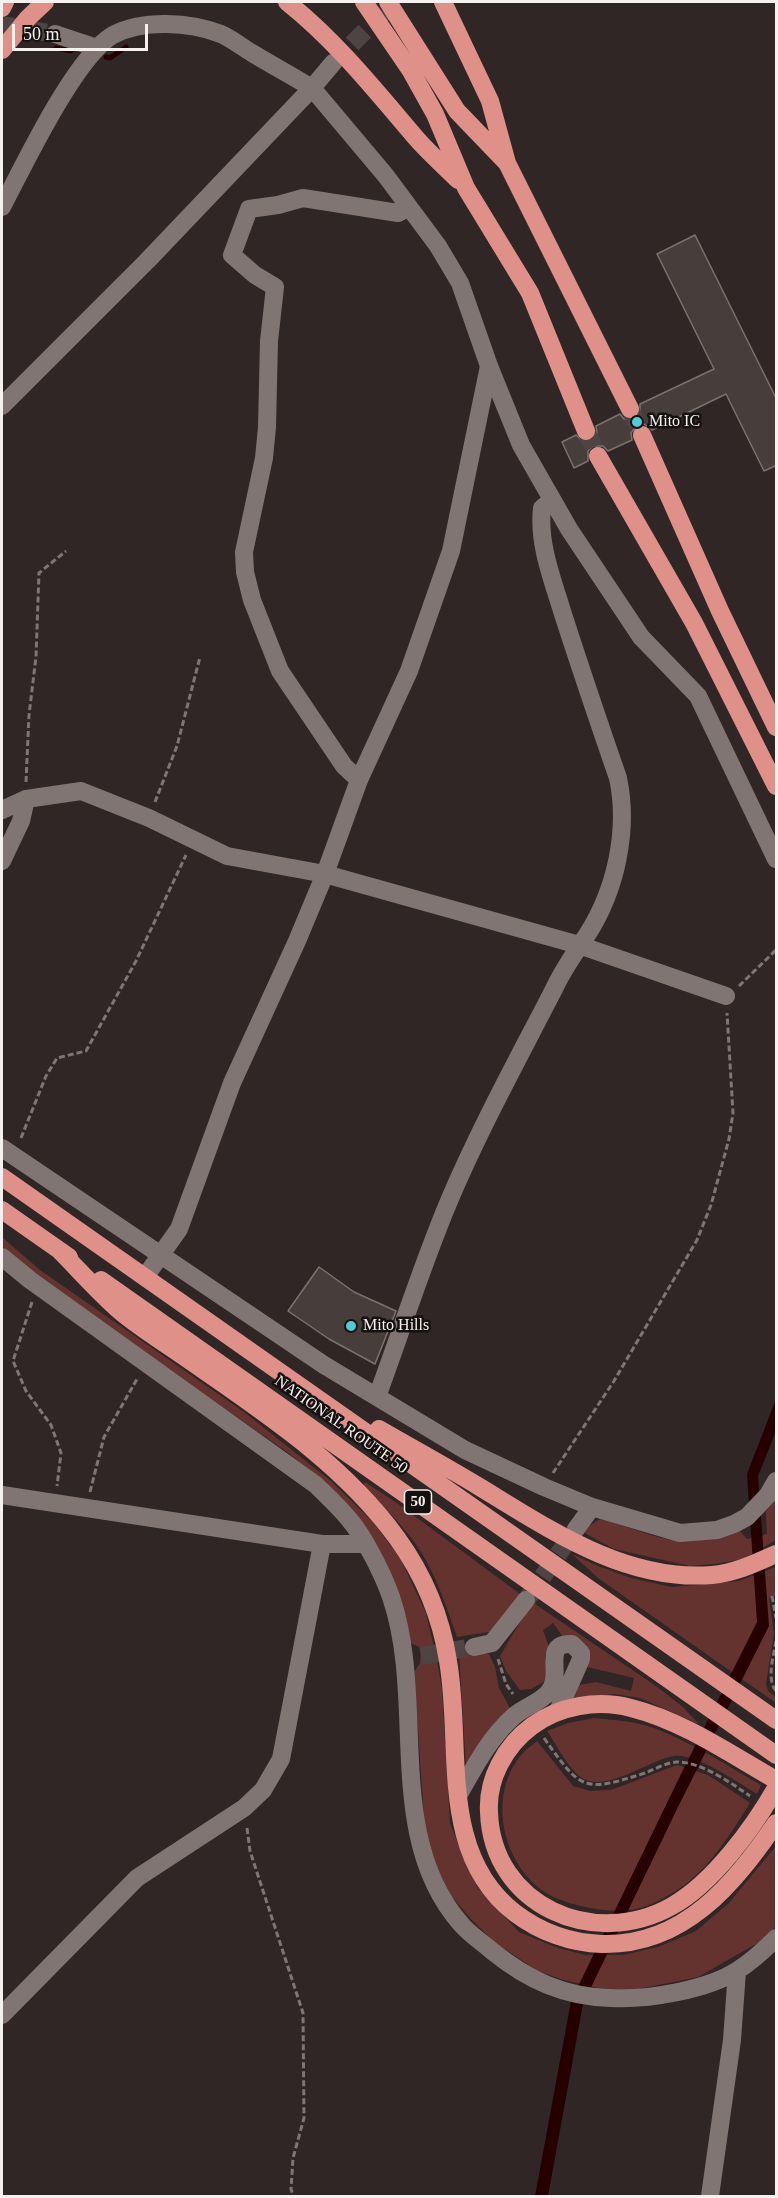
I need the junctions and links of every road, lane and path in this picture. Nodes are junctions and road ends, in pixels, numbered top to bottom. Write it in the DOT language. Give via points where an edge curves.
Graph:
graph roads {
  1 [pos="5,2"];
  2 [pos="45,2"];
  3 [pos="287,2"];
  4 [pos="364,2"];
  5 [pos="388,2"];
  6 [pos="443,2"];
  7 [pos="2,8"];
  8 [pos="55,34"];
  9 [pos="97,48"];
  10 [pos="2,50"];
  11 [pos="333,63"];
  12 [pos="312,88"];
  13 [pos="507,163"];
  14 [pos="466,188"];
  15 [pos="2,207"];
  16 [pos="409,207"];
  17 [pos="489,366"];
  18 [pos="2,406"];
  19 [pos="630,410"];
  20 [pos="586,431"];
  21 [pos="642,435"];
  22 [pos="598,456"];
  23 [pos="552,500"];
  24 [pos="66,551"];
  25 [pos="200,657"];
  26 [pos="777,727"];
  27 [pos="359,780"];
  28 [pos="777,786"];
  29 [pos="26,799"];
  30 [pos="2,810"];
  31 [pos="149,818"];
  32 [pos="193,840"];
  33 [pos="777,859"];
  34 [pos="2,861"];
  35 [pos="325,874"];
  36 [pos="579,945"];
  37 [pos="777,950"];
  38 [pos="726,996"];
  39 [pos="7,1152"];
  40 [pos="2,1177"];
  41 [pos="2,1210"];
  42 [pos="59,1250"];
  43 [pos="160,1255"];
  44 [pos="2,1257"];
  45 [pos="145,1277"];
  46 [pos="37,1286"];
  47 [pos="146,1362"];
  48 [pos="286,1376"];
  49 [pos="377,1397"];
  50 [pos="777,1481"];
  51 [pos="544,1487"];
  52 [pos="2,1495"];
  53 [pos="54,1503"];
  54 [pos="592,1507"];
  55 [pos="86,1508"];
  56 [pos="576,1529"];
  57 [pos="322,1544"];
  58 [pos="366,1544"];
  59 [pos="777,1554"];
  60 [pos="772,1596"];
  61 [pos="526,1600"];
  62 [pos="777,1618"];
  63 [pos="777,1641"];
  64 [pos="492,1643"];
  65 [pos="474,1647"];
  66 [pos="777,1691"];
  67 [pos="513,1694"];
  68 [pos="558,1711"];
  69 [pos="777,1720"];
  70 [pos="543,1737"];
  71 [pos="777,1755"];
  72 [pos="777,1780"];
  73 [pos="774,1793"];
  74 [pos="458,1796"];
  75 [pos="752,1797"];
  76 [pos="244,1808"];
  77 [pos="777,1823"];
  78 [pos="777,1938"];
  79 [pos="737,1971"];
  80 [pos="2,2015"];
  81 [pos="293,2196"];
  82 [pos="710,2196"];
  1 -- 7 [label="highway"];
  2 -- 10 [label="highway"];
  3 -- 14 [label="highway" via="349,60 418,140"];
  4 -- 14 [label="highway" via="411,71"];
  5 -- 13 [label="highway" via="457,111"];
  6 -- 13 [label="highway" via="490,100"];
  8 -- 9 [label="street"];
  9 -- 12 [label="street" via="114,35 144,25 179,24 221,34"];
  9 -- 15 [label="street" via="45,125"];
  11 -- 12 [label="street"];
  12 -- 16 [label="street"];
  12 -- 18 [label="street"];
  13 -- 19 [label="highway"];
  14 -- 20 [label="highway" via="530,293"];
  16 -- 17 [label="street" via="460,283"];
  16 -- 27 [label="street" via="398,213 303,198 249,209 232,255 275,287 264,458 244,552 244,572 280,671 344,766"];
  17 -- 23 [label="street" via="521,445"];
  17 -- 27 [label="street" via="451,551 409,671"];
  21 -- 26 [label="highway" via="720,611"];
  22 -- 28 [label="highway" via="694,623"];
  23 -- 33 [label="street" via="641,637 698,696"];
  23 -- 36 [label="street" via="542,508 540,524 546,557 622,799 622,826 610,887"];
  24 -- 29 [label="path" via="39,573"];
  25 -- 31 [label="path" via="177,746"];
  27 -- 35 [label="street"];
  29 -- 30 [label="street"];
  29 -- 31 [label="street" via="81,791"];
  29 -- 34 [label="street" via="21,821"];
  31 -- 32 [label="street"];
  32 -- 35 [label="street" via="227,856"];
  32 -- 39 [label="path" via="136,961 86,1051 57,1058"];
  35 -- 36 [label="street"];
  35 -- 43 [label="street" via="232,1083 179,1229"];
  36 -- 38 [label="street"];
  36 -- 49 [label="street" via="493,1107 449,1201"];
  37 -- 38 [label="path"];
  38 -- 51 [label="path" via="733,1113 711,1204 697,1240 614,1381"];
  39 -- 43 [label="street"];
  40 -- 45 [label="highway, NATIONAL ROUTE 50 / 50"];
  41 -- 42 [label="highway, NATIONAL ROUTE 50 / 50"];
  42 -- 71 [label="highway, NATIONAL ROUTE 50 / 50"];
  42 -- 74 [label="highway" via="122,1313 283,1426 326,1461 355,1487 396,1537 434,1605 446,1649"];
  43 -- 45 [label="street"];
  43 -- 49 [label="street" via="275,1334"];
  44 -- 46 [label="street"];
  45 -- 48 [label="highway, NATIONAL ROUTE 50 / 50"];
  46 -- 47 [label="street"];
  46 -- 53 [label="path" via="13,1361 26,1391 51,1425 61,1453"];
  47 -- 55 [label="path" via="104,1437"];
  47 -- 58 [label="street" via="316,1485 349,1519"];
  48 -- 59 [label="highway" via="573,1542 625,1564 667,1574 713,1575"];
  48 -- 69 [label="highway, NATIONAL ROUTE 50 / 50"];
  49 -- 51 [label="street" via="465,1450"];
  50 -- 54 [label="street" via="747,1517 703,1532 680,1533"];
  51 -- 54 [label="street"];
  52 -- 53 [label="street"];
  53 -- 55 [label="street"];
  54 -- 56 [label="street"];
  55 -- 57 [label="street"];
  57 -- 58 [label="street"];
  57 -- 76 [label="street" via="281,1759 263,1790"];
  58 -- 79 [label="street" via="391,1596 413,1657 414,1824 445,1904 462,1926 531,1978 592,1998 666,1994 701,1986"];
  60 -- 62 [label="path"];
  61 -- 64 [label="street"];
  63 -- 66 [label="path" via="771,1674 772,1686"];
  64 -- 65 [label="street"];
  64 -- 67 [label="path"];
  68 -- 72 [label="highway" via="575,1706 629,1707 700,1736"];
  68 -- 73 [label="highway" via="526,1731 502,1760 490,1789 489,1820 495,1849 510,1878 535,1901 567,1917 625,1922 673,1905 704,1883 722,1864"];
  68 -- 74 [label="street" via="581,1659 581,1653 572,1644 556,1649 552,1689 515,1715 495,1736"];
  70 -- 75 [label="path" via="570,1774 581,1781 596,1785 614,1783 674,1762 688,1763 726,1779"];
  74 -- 77 [label="highway" via="466,1840 496,1895 536,1926 566,1939 589,1943 629,1943 650,1938 690,1918 733,1881"];
  76 -- 80 [label="street" via="137,1878"];
  76 -- 81 [label="path" via="250,1851 303,2013 304,2118 293,2158"];
  78 -- 79 [label="street"];
  79 -- 82 [label="street" via="732,2040"];
}
